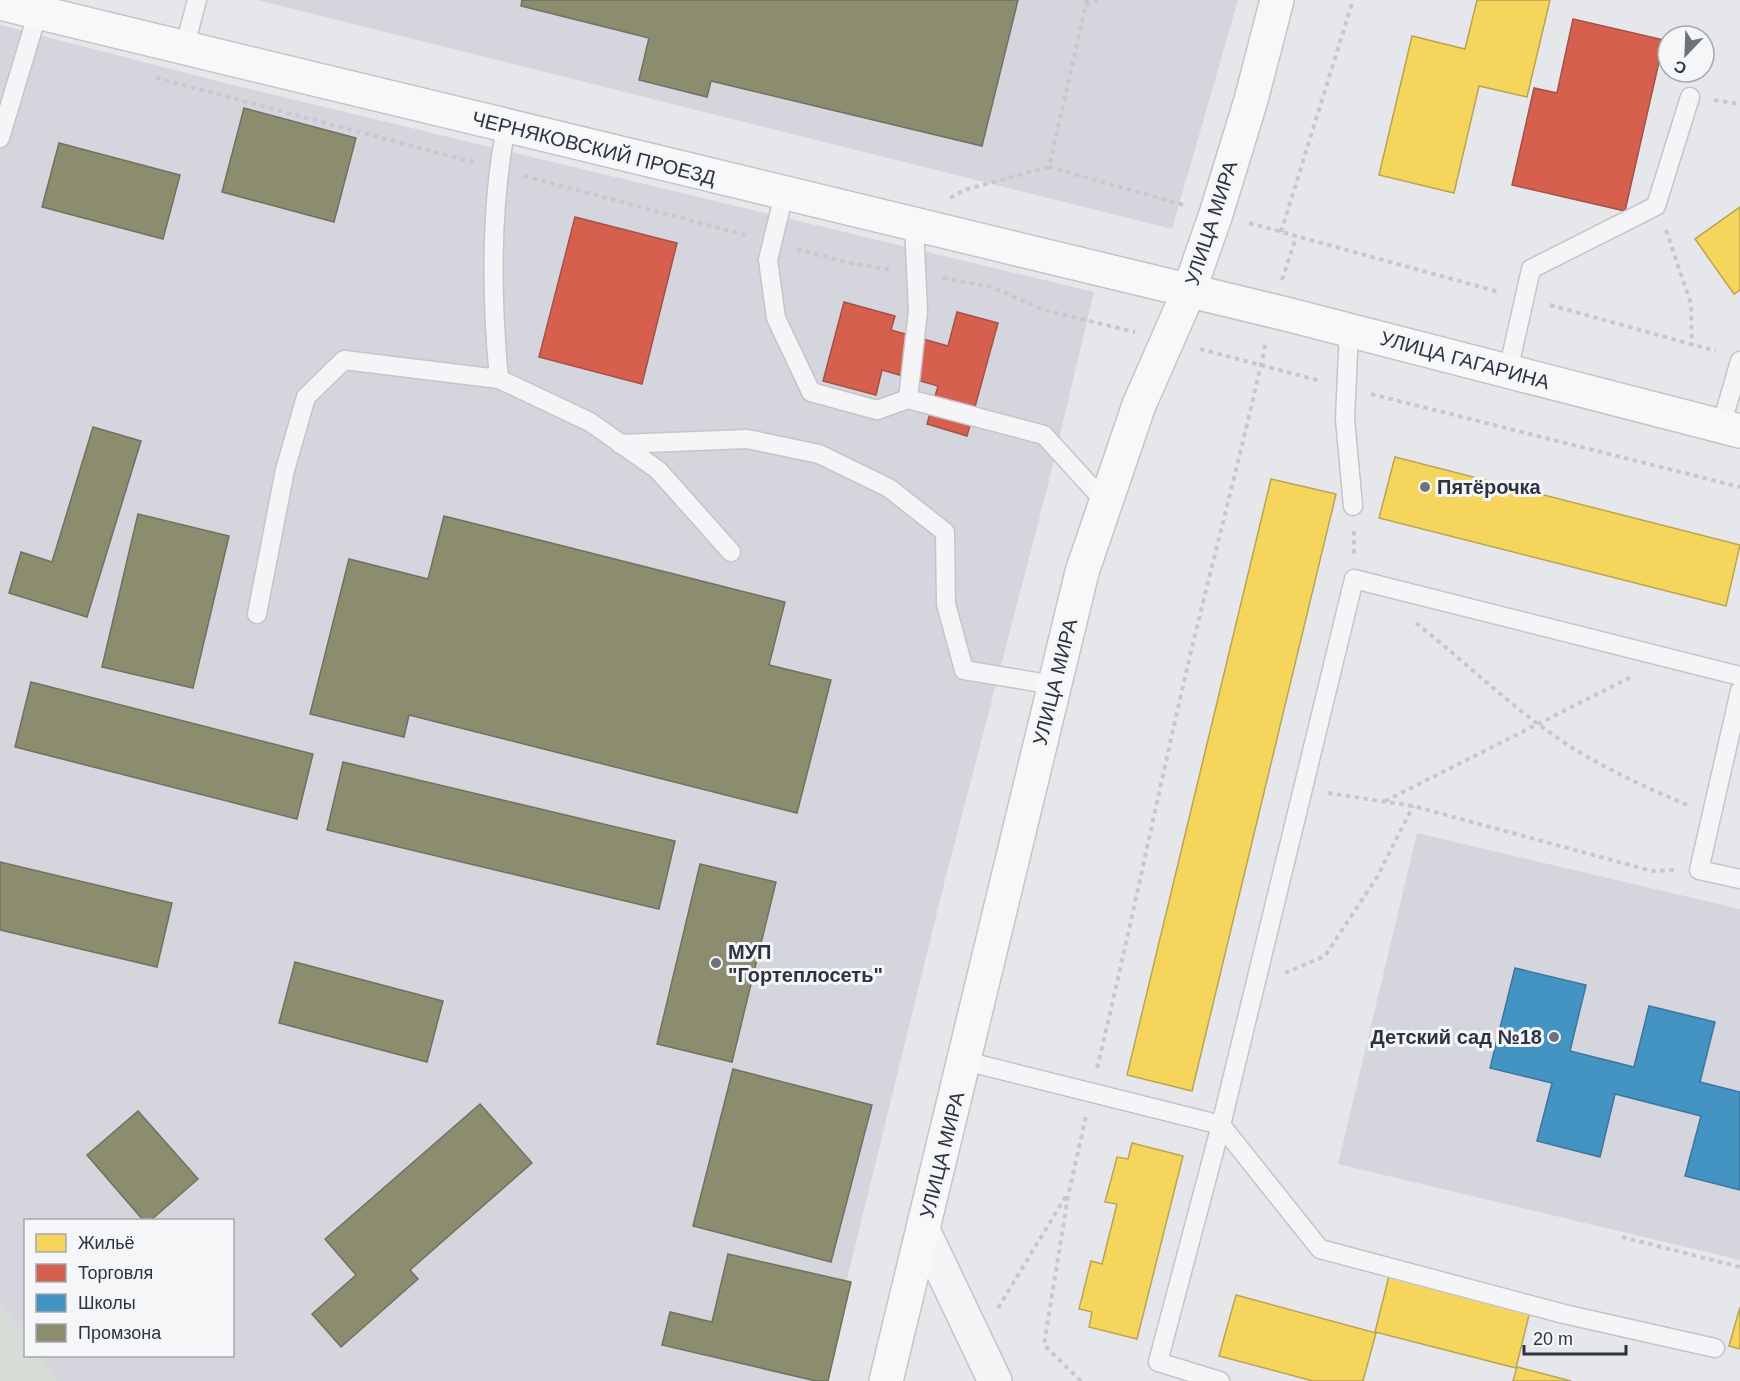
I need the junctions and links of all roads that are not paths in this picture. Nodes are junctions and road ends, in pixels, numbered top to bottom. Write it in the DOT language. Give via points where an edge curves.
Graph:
graph roads {
  1 [pos="197,0"];
  2 [pos="1277,0"];
  3 [pos="0,3"];
  4 [pos="40,7"];
  5 [pos="184,49"];
  6 [pos="1690,97"];
  7 [pos="506,127"];
  8 [pos="0,138"];
  9 [pos="784,194"];
  10 [pos="911,225"];
  11 [pos="1189,291"];
  12 [pos="1349,330"];
  13 [pos="1740,361"];
  14 [pos="1508,371"];
  15 [pos="500,379"];
  16 [pos="908,399"];
  17 [pos="1731,429"];
  18 [pos="620,444"];
  19 [pos="1105,502"];
  20 [pos="1353,506"];
  21 [pos="730,552"];
  22 [pos="257,614"];
  23 [pos="1740,676"];
  24 [pos="1054,685"];
  25 [pos="1740,691"];
  26 [pos="1740,879"];
  27 [pos="965,1061"];
  28 [pos="1221,1125"];
  29 [pos="923,1230"];
  30 [pos="1715,1348"];
  31 [pos="886,1381"];
  32 [pos="995,1381"];
  33 [pos="1220,1381"];
  1 -- 5 [label="lane"];
  2 -- 11 [label="main road, УЛИЦА МИРА" via="1240,134"];
  3 -- 4 [label="main road, ЧЕРНЯКОВСКИЙ ПРОЕЗД"];
  4 -- 5 [label="main road, ЧЕРНЯКОВСКИЙ ПРОЕЗД"];
  4 -- 8 [label="lane"];
  5 -- 7 [label="main road, ЧЕРНЯКОВСКИЙ ПРОЕЗД"];
  6 -- 14 [label="lane" via="1656,206 1531,269"];
  7 -- 9 [label="main road, ЧЕРНЯКОВСКИЙ ПРОЕЗД"];
  7 -- 15 [label="lane" via="492,242"];
  9 -- 10 [label="main road, ЧЕРНЯКОВСКИЙ ПРОЕЗД"];
  9 -- 16 [label="lane" via="768,260 776,318 811,392 877,410"];
  10 -- 11 [label="main road, ЧЕРНЯКОВСКИЙ ПРОЕЗД"];
  10 -- 16 [label="lane" via="918,311"];
  11 -- 12 [label="main road, УЛИЦА ГАГАРИНА"];
  11 -- 19 [label="main road, УЛИЦА МИРА" via="1138,405"];
  12 -- 14 [label="main road, УЛИЦА ГАГАРИНА"];
  12 -- 20 [label="lane" via="1345,419"];
  13 -- 17 [label="lane"];
  14 -- 17 [label="main road, УЛИЦА ГАГАРИНА"];
  15 -- 18 [label="lane" via="590,422"];
  15 -- 22 [label="lane" via="344,360 306,397 285,470"];
  16 -- 19 [label="lane" via="1044,435"];
  18 -- 21 [label="lane" via="658,470"];
  18 -- 24 [label="lane" via="747,439 819,454 889,488 945,532 946,604 964,670"];
  19 -- 24 [label="main road, УЛИЦА МИРА" via="1082,572"];
  23 -- 28 [label="lane" via="1354,579"];
  24 -- 27 [label="main road, УЛИЦА МИРА"];
  25 -- 26 [label="lane" via="1699,870"];
  27 -- 28 [label="lane"];
  27 -- 29 [label="main road, УЛИЦА МИРА"];
  28 -- 30 [label="lane" via="1320,1250 1564,1314"];
  28 -- 33 [label="lane" via="1158,1362"];
  29 -- 31 [label="main road, УЛИЦА МИРА"];
  29 -- 32 [label="street"];
}
